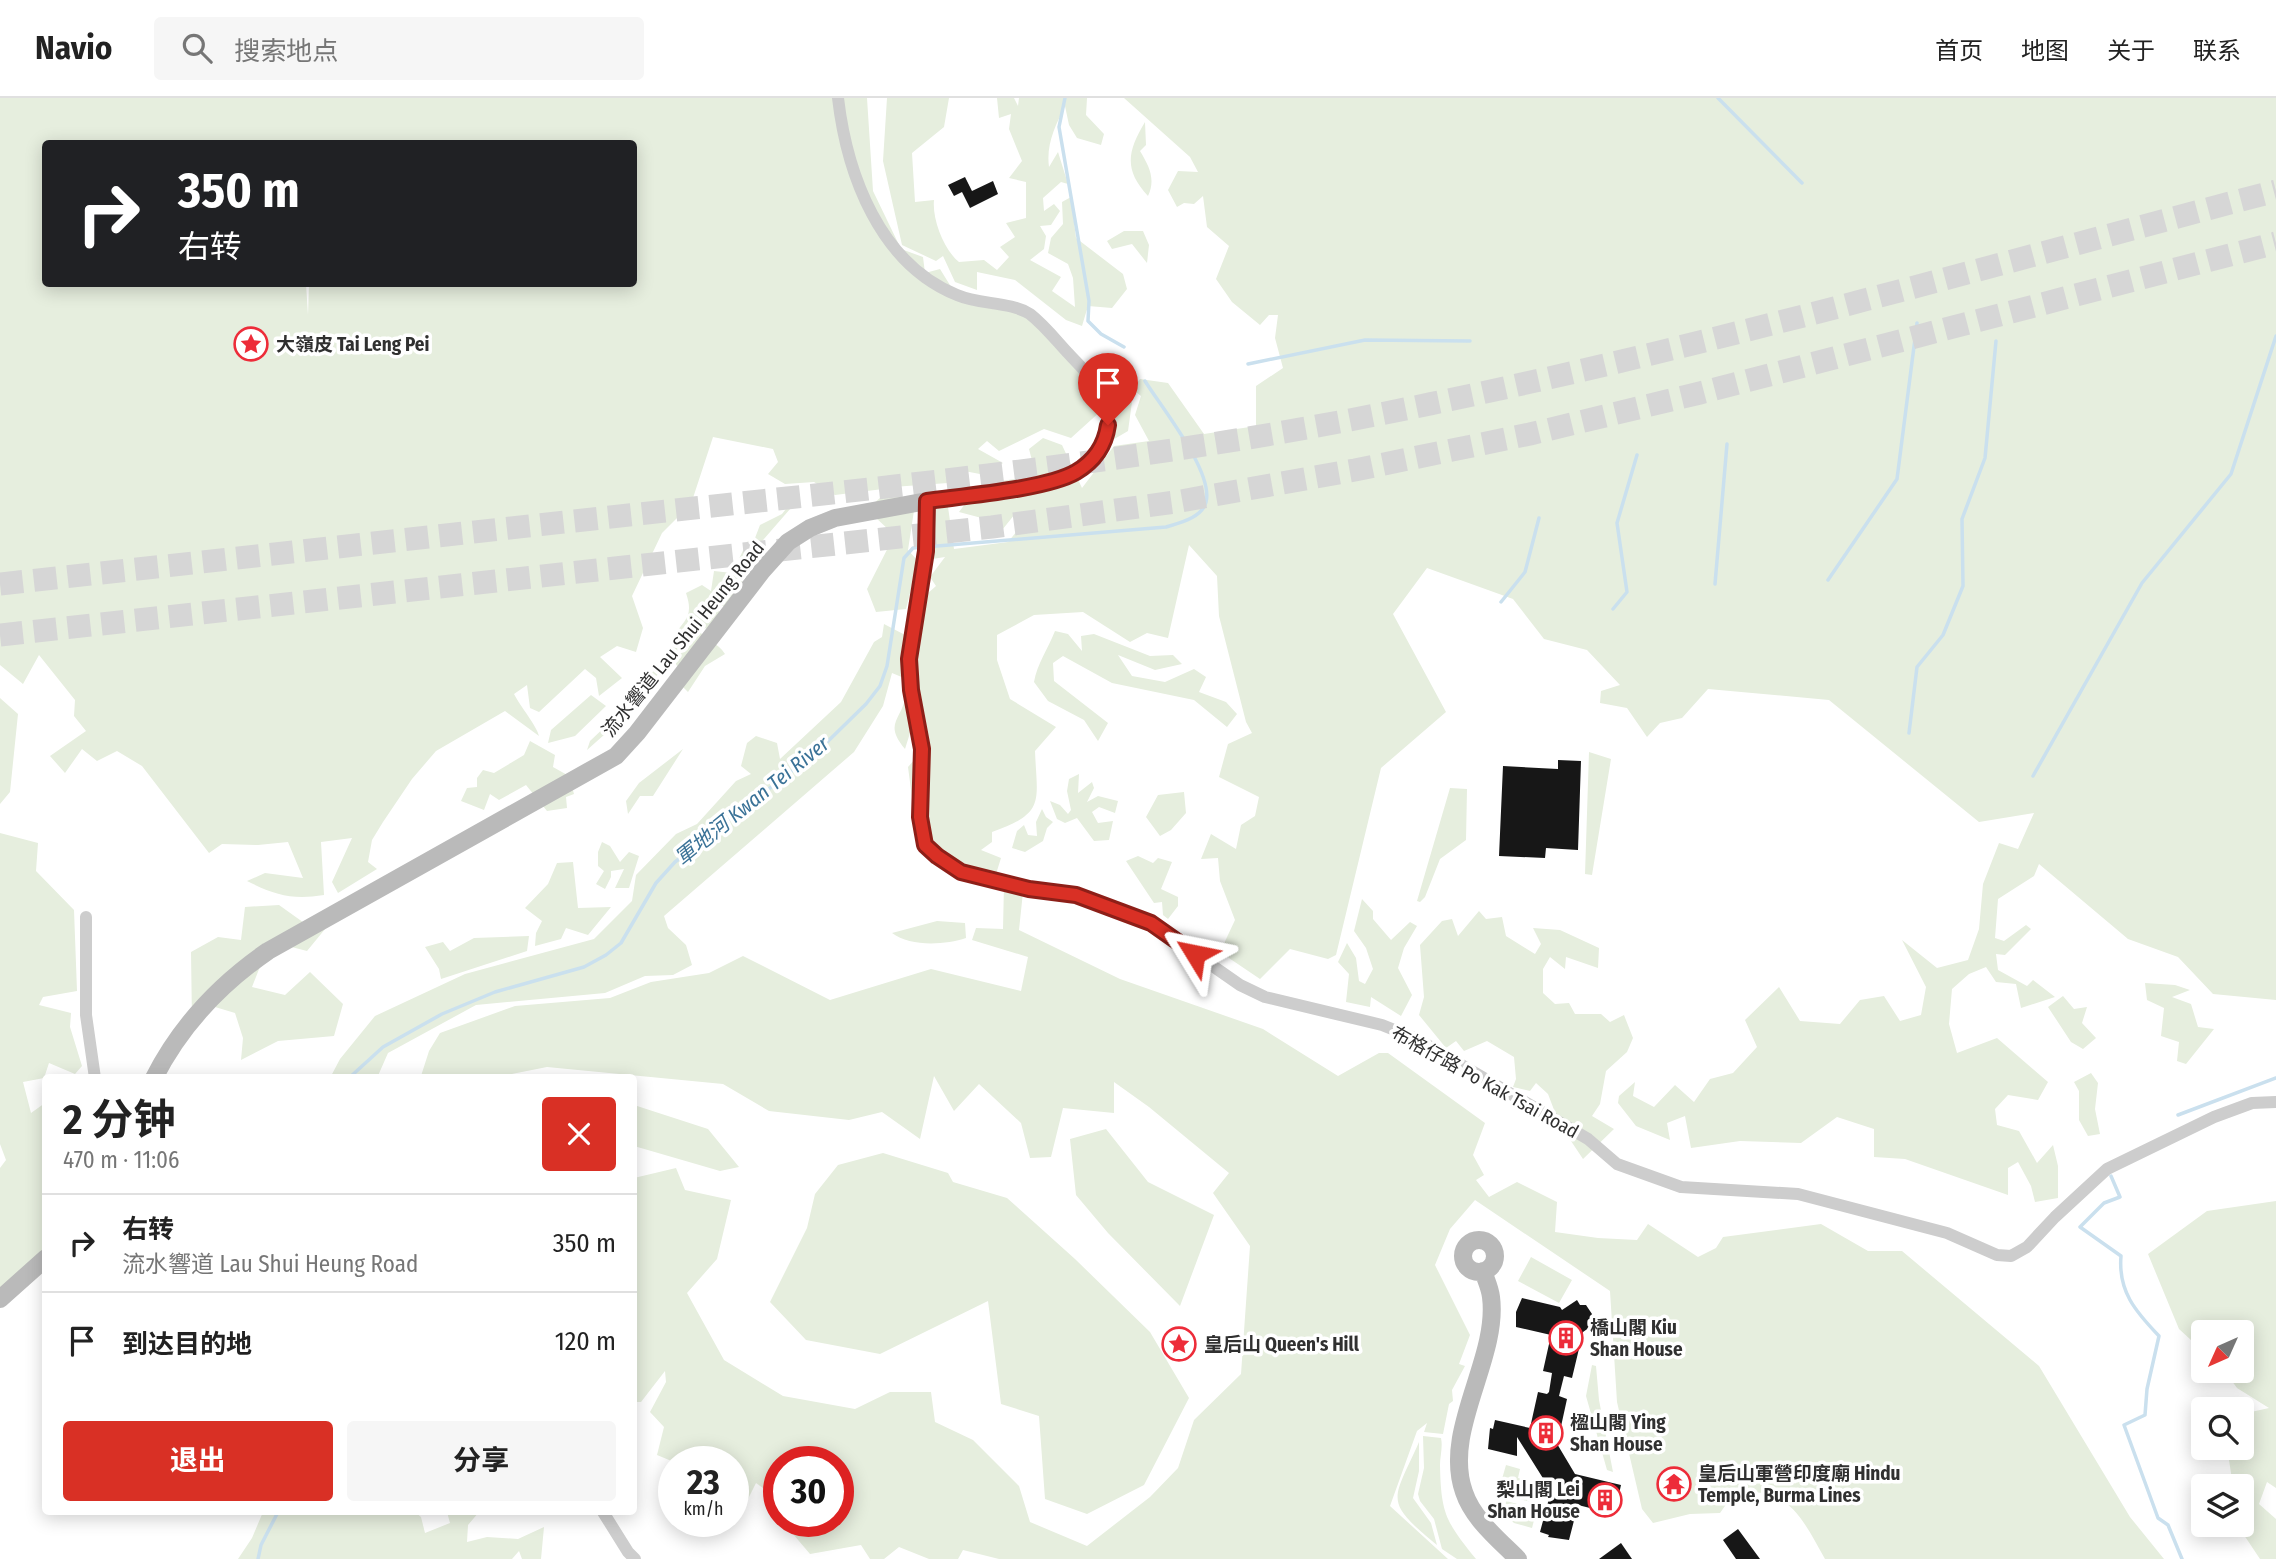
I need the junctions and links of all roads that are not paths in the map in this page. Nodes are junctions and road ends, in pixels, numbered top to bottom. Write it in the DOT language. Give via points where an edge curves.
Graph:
graph roads {
  1 [pos="838,98"];
  2 [pos="927,501"];
  3 [pos="86,917"];
  4 [pos="94,1074"];
  5 [pos="155,1074"];
  6 [pos="2276,1102"];
  7 [pos="42,1262"];
  8 [pos="1483,1272"];
  9 [pos="0,1299"];
  10 [pos="605,1515"];
  11 [pos="635,1559"];
  12 [pos="1518,1559"];
  1 -- 2 [label="street, 流水響道 Lau Shui Heung Road" via="855,177 897,251 916,271 944,289 1030,314 1095,383 1107,410 1108,430 1102,445 1093,459 1072,474"];
  2 -- 5 [label="street, 流水響道 Lau Shui Heung Road" via="835,518 795,537 769,562 616,756 268,951 204,1005"];
  2 -- 6 [label="street, 布格仔路 Po Kak Tsai Road" via="926,547 909,659 922,749 920,817 925,845 961,872 1076,895 1151,923 1240,985 1265,997 1382,1025 1417,1040 1588,1139 1623,1167 1681,1187 1798,1194 1957,1236 1997,1255 2011,1256 2027,1247 2107,1169 2214,1117 2252,1103"];
  3 -- 4 [label="street" via="86,1015"];
  7 -- 9 [label="street"];
  8 -- 12 [label="street" via="1492,1296 1489,1331 1462,1432 1460,1469 1464,1492 1476,1514"];
  10 -- 11 [label="street"];
}
